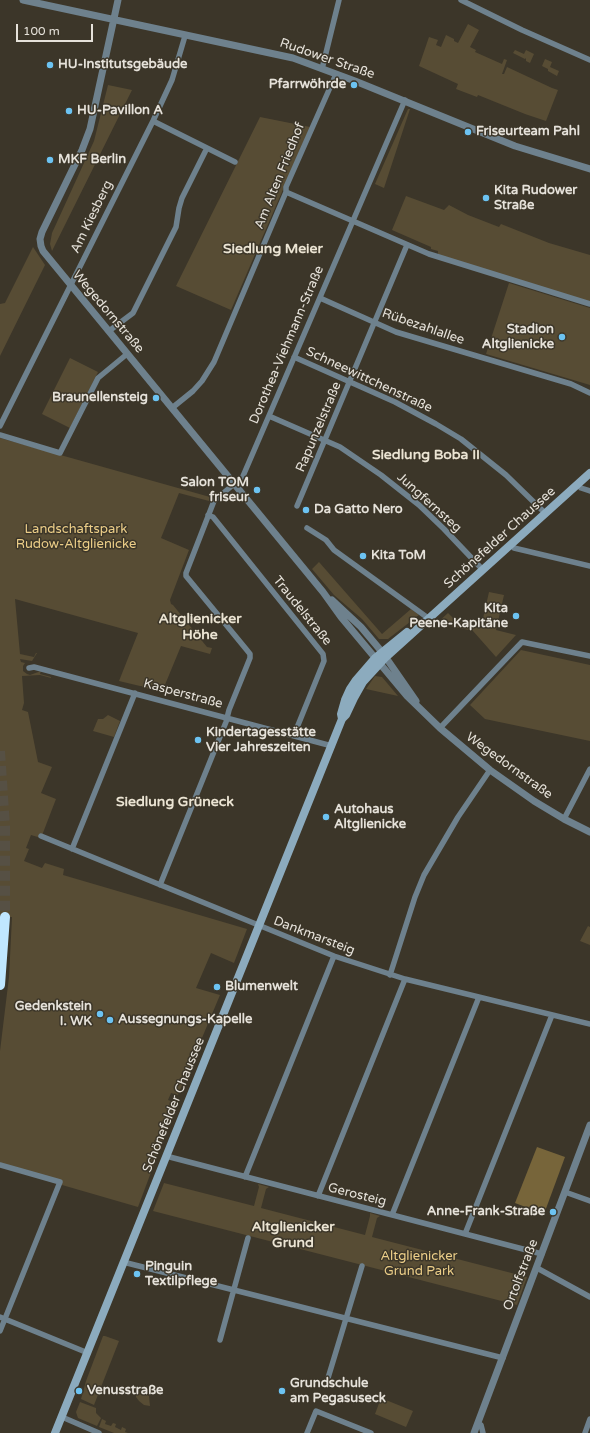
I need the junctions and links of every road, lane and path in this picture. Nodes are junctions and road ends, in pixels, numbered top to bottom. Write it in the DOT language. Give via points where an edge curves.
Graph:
graph roads {
  1 [pos="23,0"];
  2 [pos="118,0"];
  3 [pos="340,0"];
  4 [pos="461,0"];
  5 [pos="113,19"];
  6 [pos="185,36"];
  7 [pos="590,60"];
  8 [pos="322,69"];
  9 [pos="336,74"];
  10 [pos="404,100"];
  11 [pos="153,121"];
  12 [pos="207,148"];
  13 [pos="235,162"];
  14 [pos="590,169"];
  15 [pos="286,192"];
  16 [pos="352,220"];
  17 [pos="407,245"];
  18 [pos="70,285"];
  19 [pos="320,298"];
  20 [pos="590,304"];
  21 [pos="374,322"];
  22 [pos="108,331"];
  23 [pos="127,354"];
  24 [pos="294,357"];
  25 [pos="350,382"];
  26 [pos="590,393"];
  27 [pos="172,408"];
  28 [pos="269,416"];
  29 [pos="0,426"];
  30 [pos="0,435"];
  31 [pos="325,440"];
  32 [pos="590,473"];
  33 [pos="577,484"];
  34 [pos="235,485"];
  35 [pos="590,491"];
  36 [pos="297,506"];
  37 [pos="546,513"];
  38 [pos="208,515"];
  39 [pos="307,528"];
  40 [pos="511,545"];
  41 [pos="590,566"];
  42 [pos="483,570"];
  43 [pos="427,619"];
  44 [pos="590,656"];
  45 [pos="380,658"];
  46 [pos="29,668"];
  47 [pos="134,693"];
  48 [pos="227,717"];
  49 [pos="440,728"];
  50 [pos="294,735"];
  51 [pos="332,746"];
  52 [pos="590,769"];
  53 [pos="490,770"];
  54 [pos="564,819"];
  55 [pos="590,832"];
  56 [pos="41,836"];
  57 [pos="72,849"];
  58 [pos="160,885"];
  59 [pos="5,917"];
  60 [pos="259,926"];
  61 [pos="334,956"];
  62 [pos="390,974"];
  63 [pos="405,979"];
  64 [pos="0,985"];
  65 [pos="479,997"];
  66 [pos="552,1015"];
  67 [pos="590,1024"];
  68 [pos="590,1125"];
  69 [pos="166,1156"];
  70 [pos="0,1164"];
  71 [pos="245,1177"];
  72 [pos="565,1192"];
  73 [pos="318,1196"];
  74 [pos="590,1201"];
  75 [pos="392,1215"];
  76 [pos="465,1234"];
  77 [pos="248,1238"];
  78 [pos="542,1254"];
  79 [pos="123,1262"];
  80 [pos="362,1266"];
  81 [pos="537,1268"];
  82 [pos="234,1290"];
  83 [pos="590,1297"];
  84 [pos="2,1318"];
  85 [pos="346,1318"];
  86 [pos="0,1331"];
  87 [pos="220,1340"];
  88 [pos="88,1354"];
  89 [pos="502,1358"];
  90 [pos="328,1378"];
  91 [pos="62,1417"];
  92 [pos="590,1419"];
  93 [pos="478,1423"];
  94 [pos="55,1433"];
  95 [pos="99,1433"];
  96 [pos="307,1433"];
  97 [pos="371,1433"];
  98 [pos="474,1433"];
  99 [pos="482,1433"];
  100 [pos="585,1433"];
  1 -- 5 [label="street, Rudower Straße"];
  2 -- 5 [label="street, Wegedornstraße"];
  3 -- 8 [label="street"];
  4 -- 7 [label="street"];
  5 -- 6 [label="street, Rudower Straße"];
  5 -- 18 [label="street, Wegedornstraße" via="89,130 40,239 43,251"];
  6 -- 8 [label="street, Rudower Straße" via="274,53"];
  6 -- 11 [label="street, Am Kiesberg" via="172,80"];
  8 -- 9 [label="street, Rudower Straße"];
  9 -- 10 [label="street, Rudower Straße"];
  9 -- 15 [label="street, Am Alten Friedhof"];
  10 -- 14 [label="street, Rudower Straße" via="516,146"];
  10 -- 16 [label="street, Dorothea-Viehmann-Straße"];
  11 -- 12 [label="street"];
  11 -- 18 [label="street, Am Kiesberg"];
  12 -- 13 [label="street"];
  12 -- 22 [label="street" via="182,198 176,226 133,313"];
  15 -- 16 [label="street"];
  15 -- 27 [label="street, Am Alten Friedhof" via="214,362 193,391"];
  16 -- 17 [label="street"];
  16 -- 19 [label="street, Dorothea-Viehmann-Straße"];
  17 -- 20 [label="street"];
  17 -- 21 [label="street, Rapunzelstraße"];
  18 -- 22 [label="street, Wegedornstraße"];
  18 -- 29 [label="street, Am Kiesberg"];
  19 -- 21 [label="street, Rübezahlallee"];
  19 -- 24 [label="street, Dorothea-Viehmann-Straße"];
  21 -- 25 [label="street, Rapunzelstraße"];
  21 -- 26 [label="street, Rübezahlallee" via="396,332 571,384"];
  22 -- 23 [label="street, Wegedornstraße"];
  23 -- 27 [label="street, Wegedornstraße"];
  23 -- 30 [label="street" via="98,378 60,453"];
  24 -- 25 [label="street, Schneewittchenstraße"];
  24 -- 28 [label="street, Dorothea-Viehmann-Straße"];
  25 -- 31 [label="street, Rapunzelstraße"];
  25 -- 37 [label="street, Schneewittchenstraße" via="414,411 461,439 506,475"];
  27 -- 34 [label="street, Wegedornstraße"];
  28 -- 31 [label="street, Jungfernsteg"];
  28 -- 34 [label="street, Dorothea-Viehmann-Straße" via="240,483"];
  31 -- 36 [label="street, Rapunzelstraße"];
  31 -- 42 [label="street, Jungfernsteg" via="399,489 444,529"];
  32 -- 33 [label="main road, Schönefelder Chaussee"];
  33 -- 35 [label="street"];
  33 -- 37 [label="main road, Schönefelder Chaussee"];
  34 -- 38 [label="street, Dorothea-Viehmann-Straße" via="216,499"];
  34 -- 45 [label="street, Wegedornstraße" via="323,592 358,623"];
  37 -- 40 [label="main road, Schönefelder Chaussee"];
  38 -- 48 [label="street, Dorothea-Viehmann-Straße" via="186,570 186,576 250,654"];
  38 -- 50 [label="street, Traudelstraße" via="213,517 323,654 324,661"];
  39 -- 43 [label="street"];
  40 -- 41 [label="street" via="514,548"];
  40 -- 42 [label="main road, Schönefelder Chaussee"];
  42 -- 43 [label="main road, Schönefelder Chaussee"];
  43 -- 45 [label="main road, Schönefelder Chaussee" via="408,630"];
  44 -- 49 [label="street" via="522,642"];
  45 -- 49 [label="street, Wegedornstraße" via="406,696"];
  45 -- 51 [label="main road, Schönefelder Chaussee" via="342,719"];
  46 -- 47 [label="street, Kasperstraße" via="34,667"];
  47 -- 48 [label="street, Kasperstraße"];
  47 -- 57 [label="street"];
  48 -- 50 [label="street, Kasperstraße"];
  48 -- 58 [label="street"];
  49 -- 53 [label="street, Wegedornstraße"];
  50 -- 51 [label="street, Kasperstraße"];
  51 -- 60 [label="main road, Schönefelder Chaussee"];
  52 -- 54 [label="street"];
  53 -- 54 [label="street, Wegedornstraße"];
  53 -- 62 [label="street" via="458,817 424,875"];
  54 -- 55 [label="street, Wegedornstraße"];
  56 -- 57 [label="street, Dankmarsteig"];
  57 -- 58 [label="street, Dankmarsteig"];
  58 -- 60 [label="street, Dankmarsteig"];
  59 -- 64 [label="highway"];
  60 -- 61 [label="street, Dankmarsteig"];
  60 -- 69 [label="main road, Schönefelder Chaussee"];
  61 -- 62 [label="street, Dankmarsteig"];
  61 -- 71 [label="street"];
  62 -- 63 [label="street, Dankmarsteig"];
  63 -- 65 [label="street, Dankmarsteig"];
  63 -- 73 [label="street"];
  65 -- 66 [label="street, Dankmarsteig"];
  65 -- 75 [label="street"];
  66 -- 67 [label="street, Dankmarsteig"];
  66 -- 76 [label="street"];
  68 -- 72 [label="street, Ortolfstraße"];
  69 -- 71 [label="street, Gerosteig"];
  69 -- 79 [label="main road, Schönefelder Chaussee"];
  70 -- 84 [label="street" via="60,1182"];
  71 -- 73 [label="street, Gerosteig"];
  72 -- 74 [label="street"];
  72 -- 78 [label="street, Ortolfstraße"];
  73 -- 75 [label="street, Gerosteig"];
  75 -- 76 [label="street, Gerosteig"];
  76 -- 78 [label="street, Gerosteig"];
  77 -- 82 [label="street"];
  78 -- 81 [label="street, Ortolfstraße"];
  79 -- 82 [label="street"];
  79 -- 88 [label="main road, Schönefelder Chaussee"];
  80 -- 85 [label="street"];
  81 -- 83 [label="street"];
  81 -- 89 [label="street, Ortolfstraße"];
  82 -- 85 [label="street"];
  82 -- 87 [label="street"];
  84 -- 86 [label="street"];
  84 -- 88 [label="street"];
  85 -- 89 [label="street"];
  85 -- 90 [label="street"];
  88 -- 91 [label="main road, Schönefelder Chaussee"];
  89 -- 93 [label="street, Ortolfstraße"];
  91 -- 94 [label="main road, Schönefelder Chaussee"];
  91 -- 95 [label="street"];
  92 -- 100 [label="street"];
  93 -- 98 [label="street, Ortolfstraße"];
  93 -- 99 [label="street" via="481,1425"];
  96 -- 97 [label="street" via="316,1411"];
}
